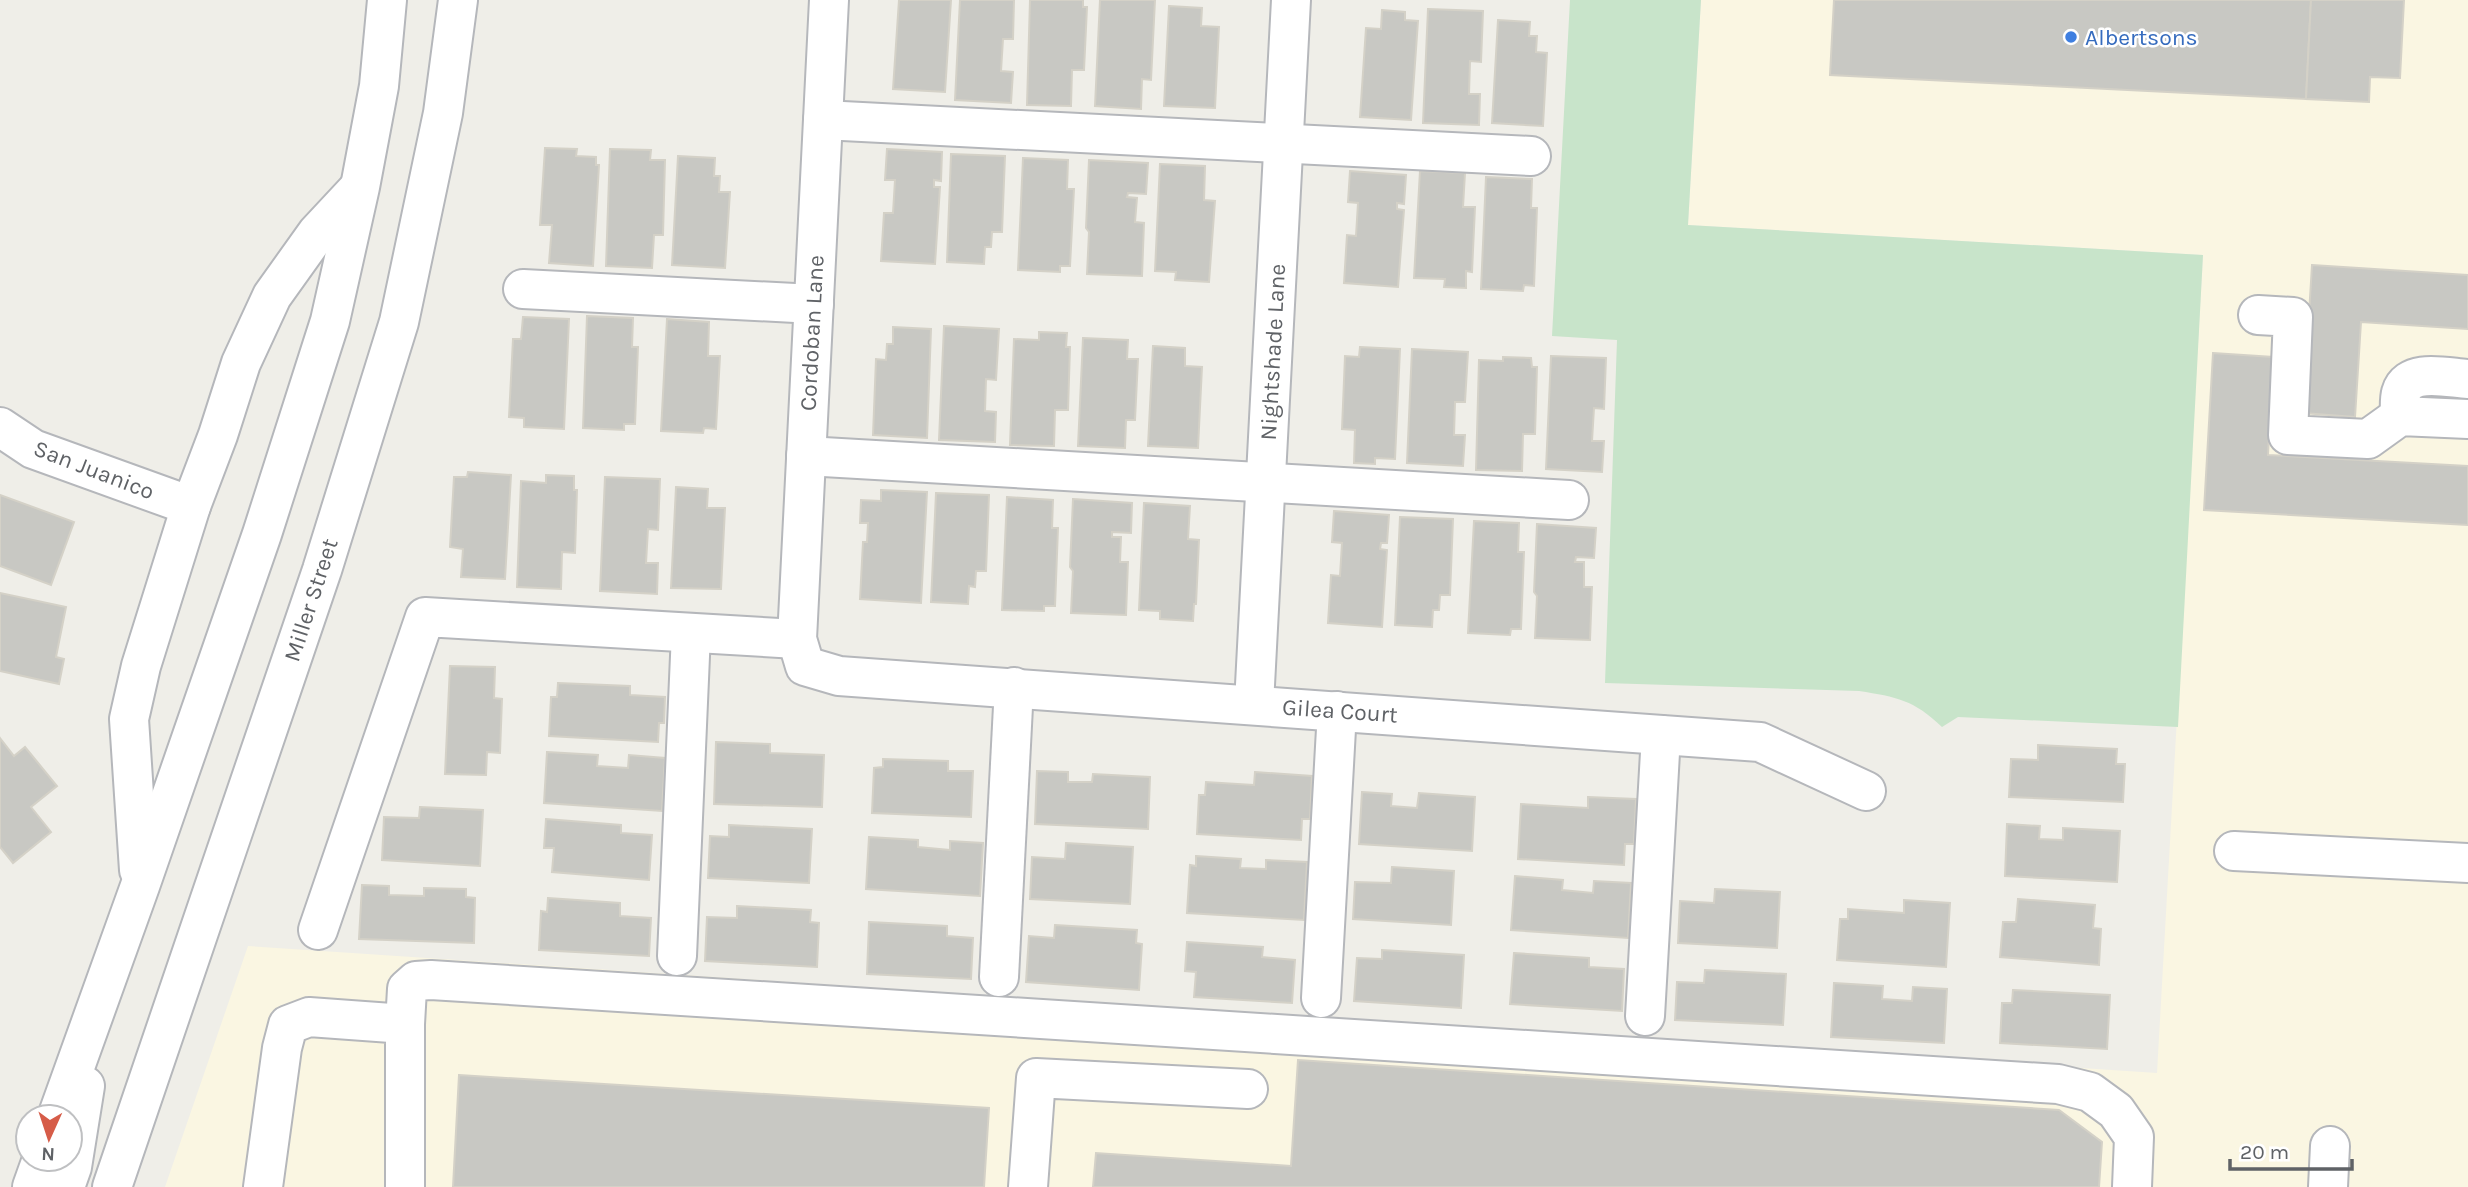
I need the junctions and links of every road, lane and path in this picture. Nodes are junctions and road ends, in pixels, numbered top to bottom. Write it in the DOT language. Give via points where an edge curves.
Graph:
graph roads {
  1 [pos="387,0"];
  2 [pos="458,0"];
  3 [pos="830,0"];
  4 [pos="1291,0"];
  5 [pos="823,120"];
  6 [pos="1284,143"];
  7 [pos="1531,156"];
  8 [pos="360,187"];
  9 [pos="523,289"];
  10 [pos="814,304"];
  11 [pos="2258,315"];
  12 [pos="2468,379"];
  13 [pos="2400,416"];
  14 [pos="2468,419"];
  15 [pos="0,427"];
  16 [pos="806,456"];
  17 [pos="1266,482"];
  18 [pos="1569,500"];
  19 [pos="191,506"];
  20 [pos="691,633"];
  21 [pos="801,652"];
  22 [pos="1014,688"];
  23 [pos="1254,704"];
  24 [pos="1336,710"];
  25 [pos="1661,735"];
  26 [pos="1866,791"];
  27 [pos="2234,851"];
  28 [pos="2468,863"];
  29 [pos="141,886"];
  30 [pos="318,930"];
  31 [pos="677,956"];
  32 [pos="999,978"];
  33 [pos="1321,998"];
  34 [pos="97,1007"];
  35 [pos="1645,1016"];
  36 [pos="1041,1018"];
  37 [pos="405,1024"];
  38 [pos="1037,1078"];
  39 [pos="1248,1090"];
  40 [pos="62,1103"];
  41 [pos="2330,1146"];
  42 [pos="65,1187"];
  43 [pos="111,1187"];
  44 [pos="263,1187"];
  45 [pos="405,1187"];
  46 [pos="1028,1187"];
  47 [pos="2132,1187"];
  48 [pos="2329,1187"];
  1 -- 8 [label="street" via="379,86"];
  2 -- 43 [label="street, Miller Street" via="443,113 399,323 322,570"];
  3 -- 5 [label="street, Cordoban Lane"];
  4 -- 6 [label="street, Nightshade Lane"];
  5 -- 6 [label="street"];
  5 -- 10 [label="street, Cordoban Lane"];
  6 -- 7 [label="street"];
  6 -- 17 [label="street, Nightshade Lane"];
  8 -- 19 [label="street" via="317,233 272,296 241,363"];
  8 -- 29 [label="street" via="330,321"];
  9 -- 10 [label="street"];
  10 -- 16 [label="street, Cordoban Lane"];
  11 -- 13 [label="street" via="2293,317 2288,435 2368,439"];
  12 -- 13 [label="street" via="2418,376 2406,383 2401,393"];
  13 -- 14 [label="street"];
  15 -- 19 [label="street, San Juanico" via="33,449"];
  16 -- 17 [label="street"];
  16 -- 21 [label="street, Cordoban Lane"];
  17 -- 18 [label="street"];
  17 -- 23 [label="street, Nightshade Lane"];
  19 -- 29 [label="street" via="129,719"];
  20 -- 21 [label="street, Gilea Court"];
  20 -- 30 [label="street, Gilea Court" via="425,617"];
  20 -- 31 [label="street"];
  21 -- 22 [label="street, Gilea Court" via="839,676"];
  22 -- 23 [label="street, Gilea Court"];
  22 -- 32 [label="street"];
  23 -- 24 [label="street, Gilea Court"];
  24 -- 25 [label="street, Gilea Court"];
  24 -- 33 [label="street"];
  25 -- 26 [label="street, Gilea Court" via="1760,742"];
  25 -- 35 [label="street"];
  27 -- 28 [label="street"];
  29 -- 34 [label="street"];
  34 -- 40 [label="street"];
  34 -- 42 [label="street"];
  36 -- 37 [label="street" via="431,980 416,981 407,989"];
  36 -- 38 [label="street"];
  36 -- 47 [label="street" via="2058,1084 2090,1092 2116,1111 2134,1137"];
  37 -- 44 [label="street" via="309,1017 288,1025"];
  37 -- 45 [label="street"];
  38 -- 39 [label="street"];
  38 -- 46 [label="street"];
  41 -- 48 [label="street"];
}
